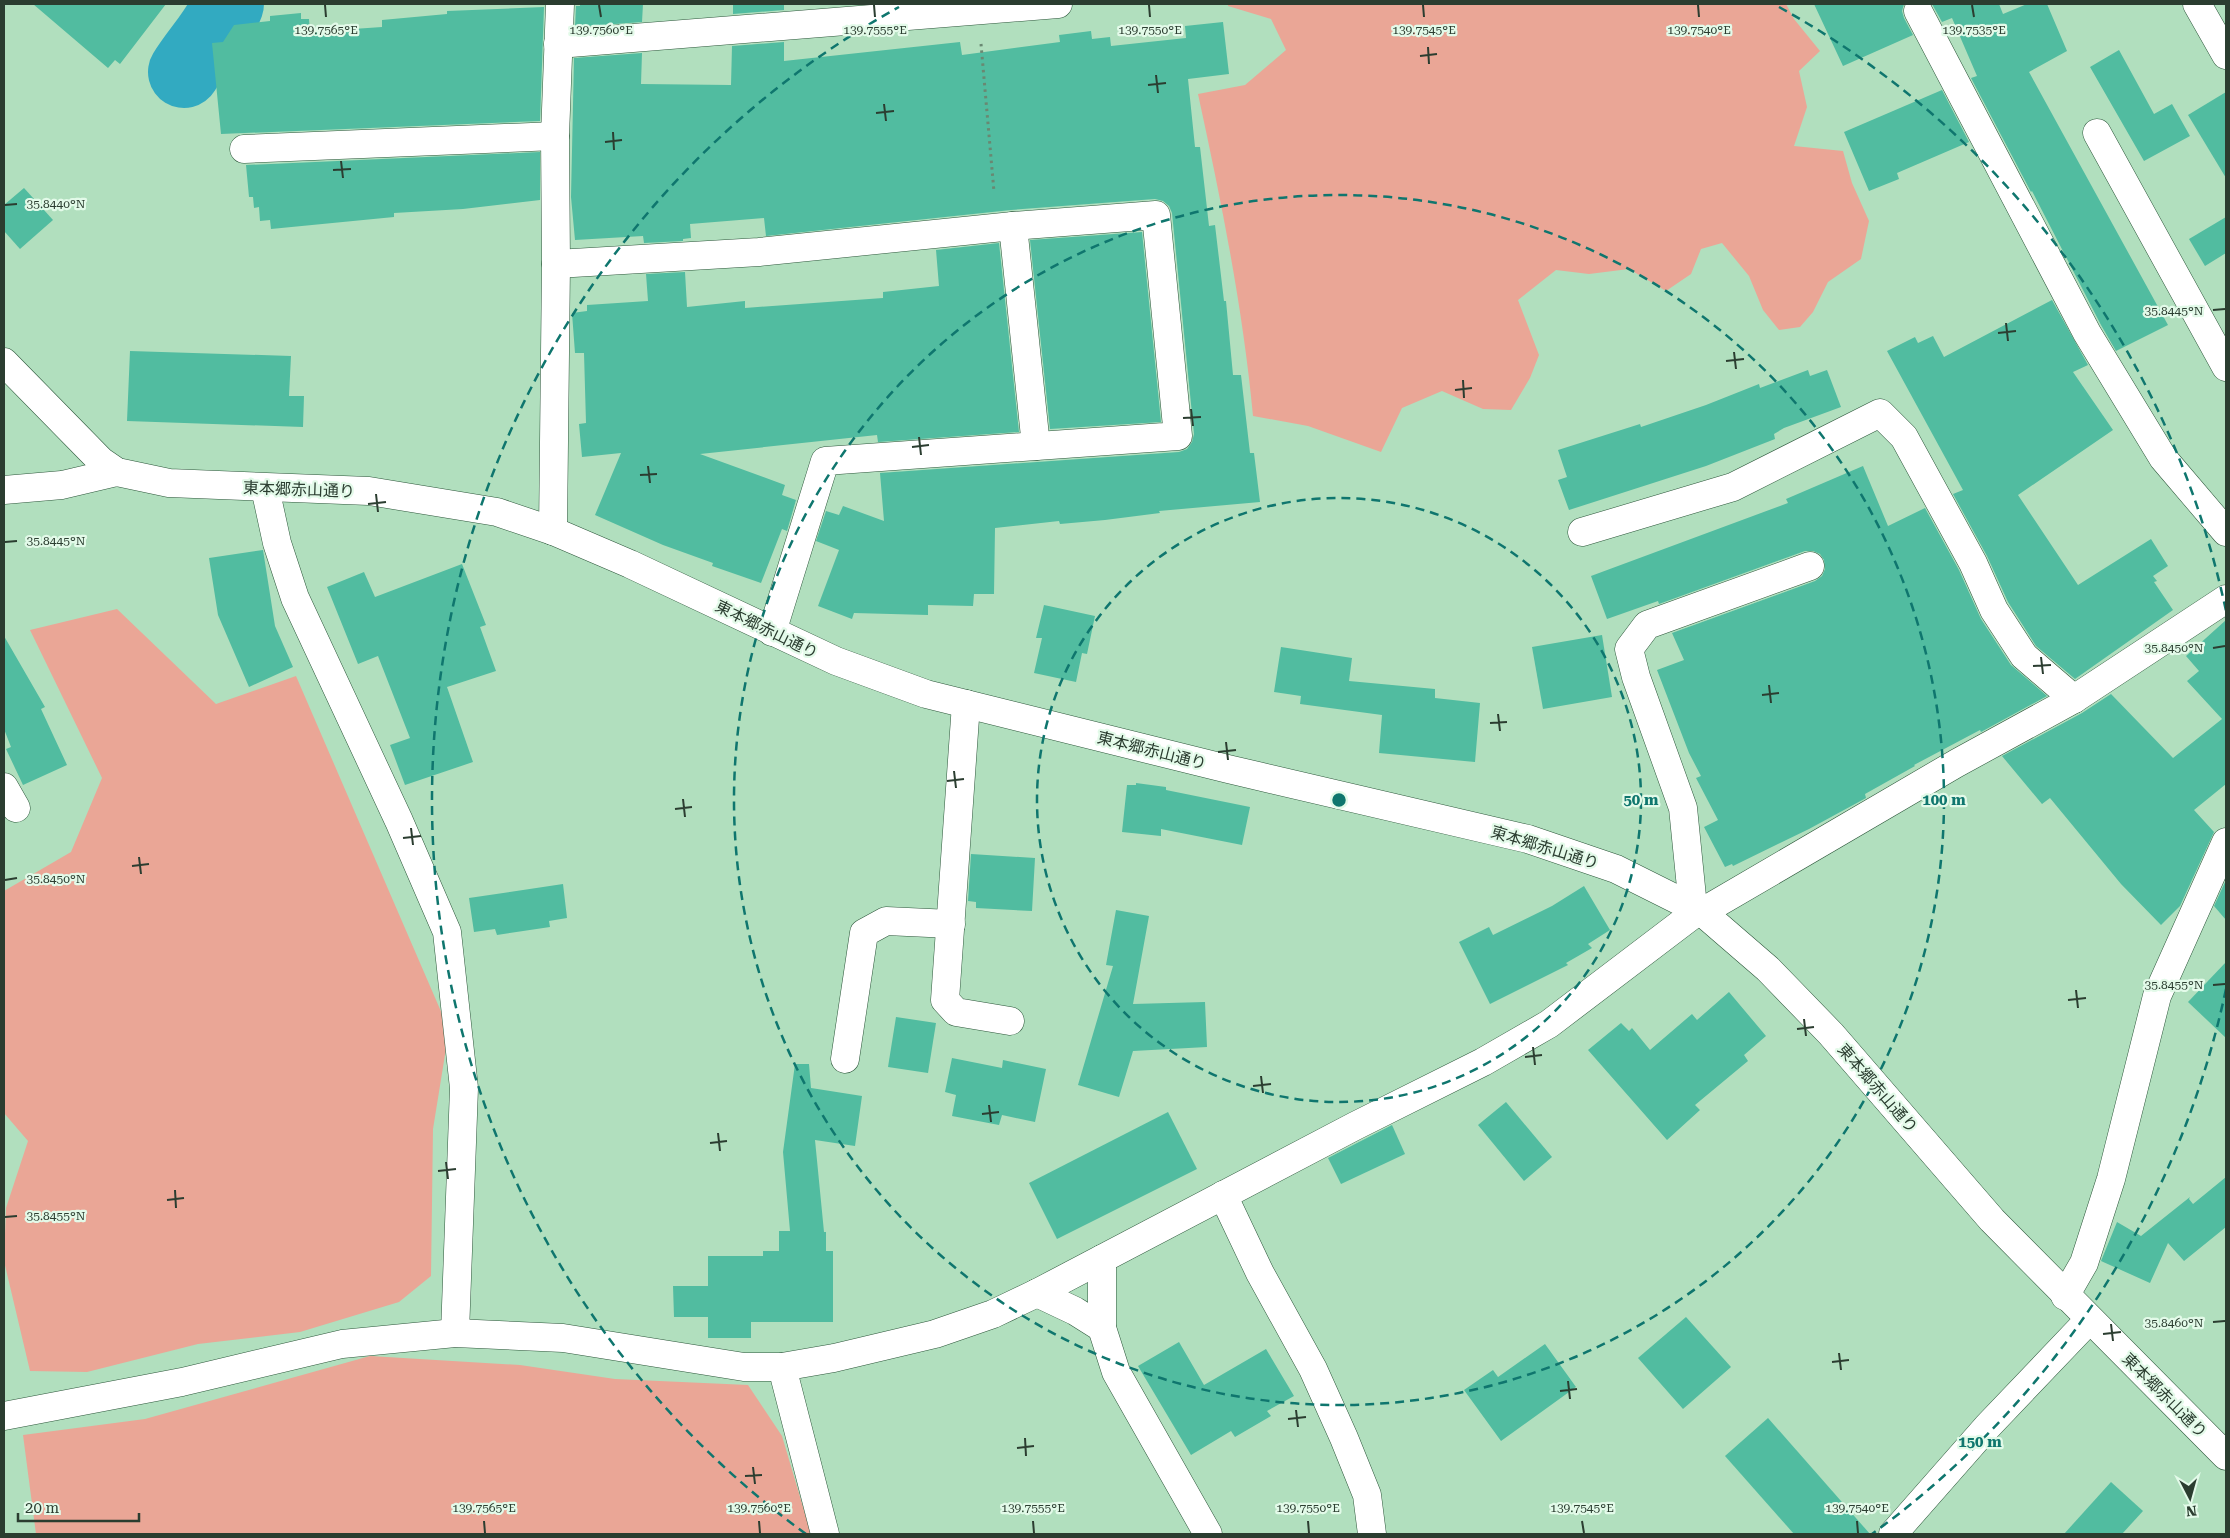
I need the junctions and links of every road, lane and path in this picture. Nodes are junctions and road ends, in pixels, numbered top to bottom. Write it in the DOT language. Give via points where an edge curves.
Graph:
graph roads {
  1 [pos="560,4"];
  2 [pos="1058,4"];
  3 [pos="2197,4"];
  4 [pos="978,11"];
  5 [pos="1918,11"];
  6 [pos="558,44"];
  7 [pos="2226,55"];
  8 [pos="2097,133"];
  9 [pos="555,136"];
  10 [pos="244,149"];
  11 [pos="1005,228"];
  12 [pos="556,264"];
  13 [pos="2224,359"];
  14 [pos="4,362"];
  15 [pos="1036,446"];
  16 [pos="117,472"];
  17 [pos="265,488"];
  18 [pos="4,490"];
  19 [pos="554,531"];
  20 [pos="1582,532"];
  21 [pos="2226,532"];
  22 [pos="1810,566"];
  23 [pos="2226,599"];
  24 [pos="772,632"];
  25 [pos="2074,698"];
  26 [pos="966,704"];
  27 [pos="2226,842"];
  28 [pos="1698,910"];
  29 [pos="951,924"];
  30 [pos="1010,1021"];
  31 [pos="845,1059"];
  32 [pos="1223,1195"];
  33 [pos="1102,1259"];
  34 [pos="1037,1293"];
  35 [pos="2065,1296"];
  36 [pos="2089,1320"];
  37 [pos="1102,1328"];
  38 [pos="455,1333"];
  39 [pos="782,1367"];
  40 [pos="4,1416"];
  41 [pos="2226,1456"];
  42 [pos="825,1534"];
  43 [pos="1208,1534"];
  44 [pos="1372,1534"];
  45 [pos="1892,1534"];
  1 -- 6 [label="street"];
  2 -- 4 [label="street"];
  3 -- 7 [label="street"];
  4 -- 6 [label="street"];
  4 -- 11 [label="path"];
  5 -- 21 [label="street" via="2087,334 2163,458"];
  6 -- 9 [label="street"];
  8 -- 13 [label="street"];
  9 -- 10 [label="street"];
  9 -- 12 [label="street"];
  11 -- 12 [label="street" via="759,252"];
  11 -- 15 [label="street"];
  11 -- 15 [label="street" via="1156,215 1178,436"];
  12 -- 19 [label="street"];
  14 -- 16 [label="street, 東本郷赤山通り" via="101,461"];
  15 -- 24 [label="street" via="825,462"];
  16 -- 17 [label="street, 東本郷赤山通り" via="169,483"];
  16 -- 18 [label="street" via="62,485"];
  17 -- 19 [label="street, 東本郷赤山通り" via="369,491 434,500 497,512"];
  17 -- 38 [label="street" via="277,543 295,598 447,932 464,1088"];
  19 -- 24 [label="street, 東本郷赤山通り"];
  20 -- 25 [label="street" via="1732,487 1880,413 1904,437 1974,563 1994,610 2024,656"];
  22 -- 28 [label="street" via="1647,625 1629,649 1683,808"];
  23 -- 25 [label="street"];
  24 -- 26 [label="street, 東本郷赤山通り" via="836,661 926,694"];
  25 -- 28 [label="street"];
  26 -- 28 [label="street, 東本郷赤山通り" via="1528,839 1616,869"];
  26 -- 29 [label="street"];
  27 -- 35 [label="street" via="2157,996 2111,1179 2084,1264"];
  28 -- 32 [label="street" via="1549,1024 1483,1062"];
  28 -- 35 [label="street, 東本郷赤山通り" via="1768,970 1831,1034 1992,1220"];
  29 -- 30 [label="street" via="945,1000 956,1012"];
  29 -- 31 [label="street" via="886,920 864,933"];
  32 -- 33 [label="street"];
  32 -- 44 [label="street" via="1260,1273 1313,1369 1344,1438 1367,1495"];
  33 -- 34 [label="street"];
  33 -- 37 [label="street"];
  34 -- 37 [label="street"];
  34 -- 39 [label="street" via="993,1314 934,1334"];
  35 -- 36 [label="street, 東本郷赤山通り"];
  36 -- 41 [label="street, 東本郷赤山通り"];
  36 -- 45 [label="street"];
  37 -- 43 [label="street" via="1116,1372"];
  38 -- 39 [label="street" via="562,1338 744,1367"];
  38 -- 40 [label="street" via="342,1344 182,1382"];
  39 -- 42 [label="street"];
}
